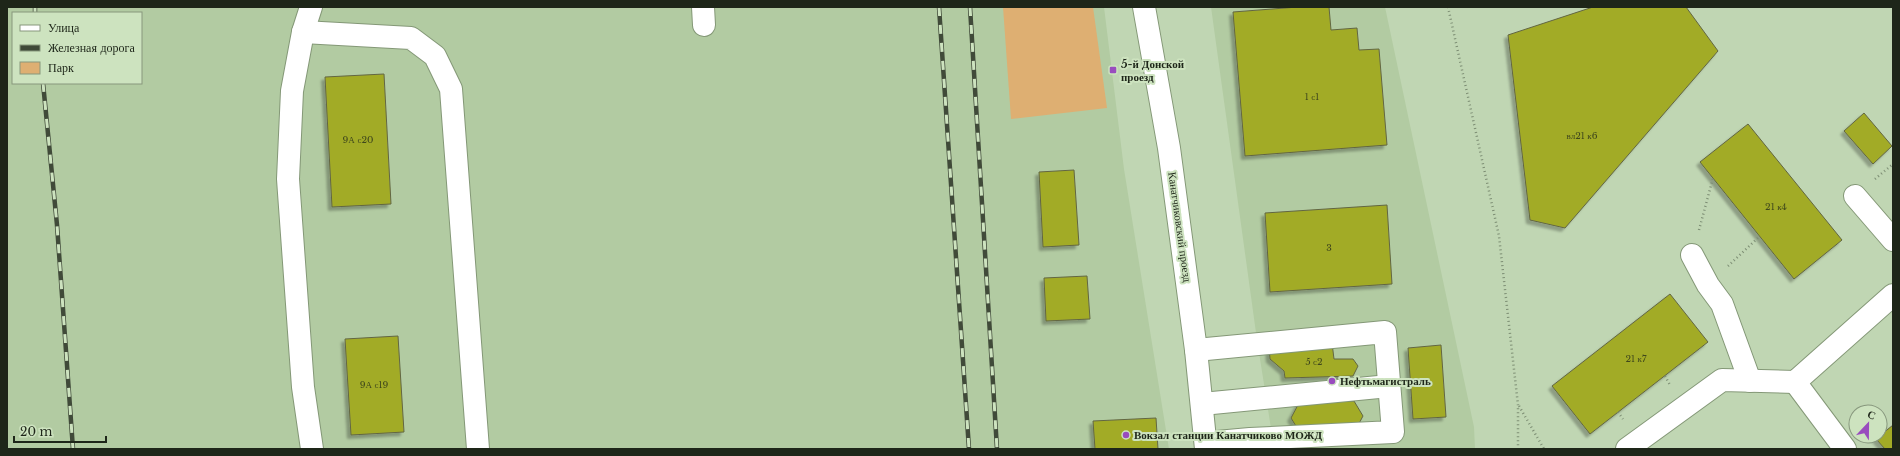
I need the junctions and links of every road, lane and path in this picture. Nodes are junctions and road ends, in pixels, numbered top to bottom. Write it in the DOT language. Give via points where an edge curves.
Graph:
graph roads {
  1 [pos="311,7"];
  2 [pos="1144,7"];
  3 [pos="1448,7"];
  4 [pos="303,32"];
  5 [pos="1713,178"];
  6 [pos="1855,196"];
  7 [pos="1760,236"];
  8 [pos="1893,240"];
  9 [pos="1692,255"];
  10 [pos="1708,285"];
  11 [pos="1893,295"];
  12 [pos="1196,350"];
  13 [pos="1750,381"];
  14 [pos="1795,382"];
  15 [pos="1389,386"];
  16 [pos="1202,404"];
  17 [pos="1518,405"];
  18 [pos="1206,446"];
  19 [pos="312,449"];
  20 [pos="478,449"];
  21 [pos="1518,449"];
  22 [pos="1544,449"];
  23 [pos="1627,449"];
  24 [pos="1845,449"];
  1 -- 4 [label="street"];
  2 -- 12 [label="street, Канатчиковский проезд" via="1169,148"];
  3 -- 17 [label="path" via="1498,236"];
  4 -- 19 [label="street" via="292,91 288,179 303,387"];
  4 -- 20 [label="street" via="411,38 435,56 451,89"];
  5 -- 9 [label="path"];
  6 -- 8 [label="street"];
  7 -- 10 [label="path"];
  9 -- 10 [label="street"];
  10 -- 13 [label="street" via="1722,304"];
  11 -- 14 [label="street"];
  12 -- 15 [label="street" via="1385,332"];
  12 -- 16 [label="street, Канатчиковский проезд"];
  13 -- 14 [label="street"];
  13 -- 23 [label="street" via="1722,380"];
  14 -- 24 [label="street"];
  15 -- 16 [label="street"];
  15 -- 18 [label="street" via="1393,432 1250,439"];
  16 -- 18 [label="street, Канатчиковский проезд"];
  17 -- 21 [label="path"];
  17 -- 22 [label="path"];
}
